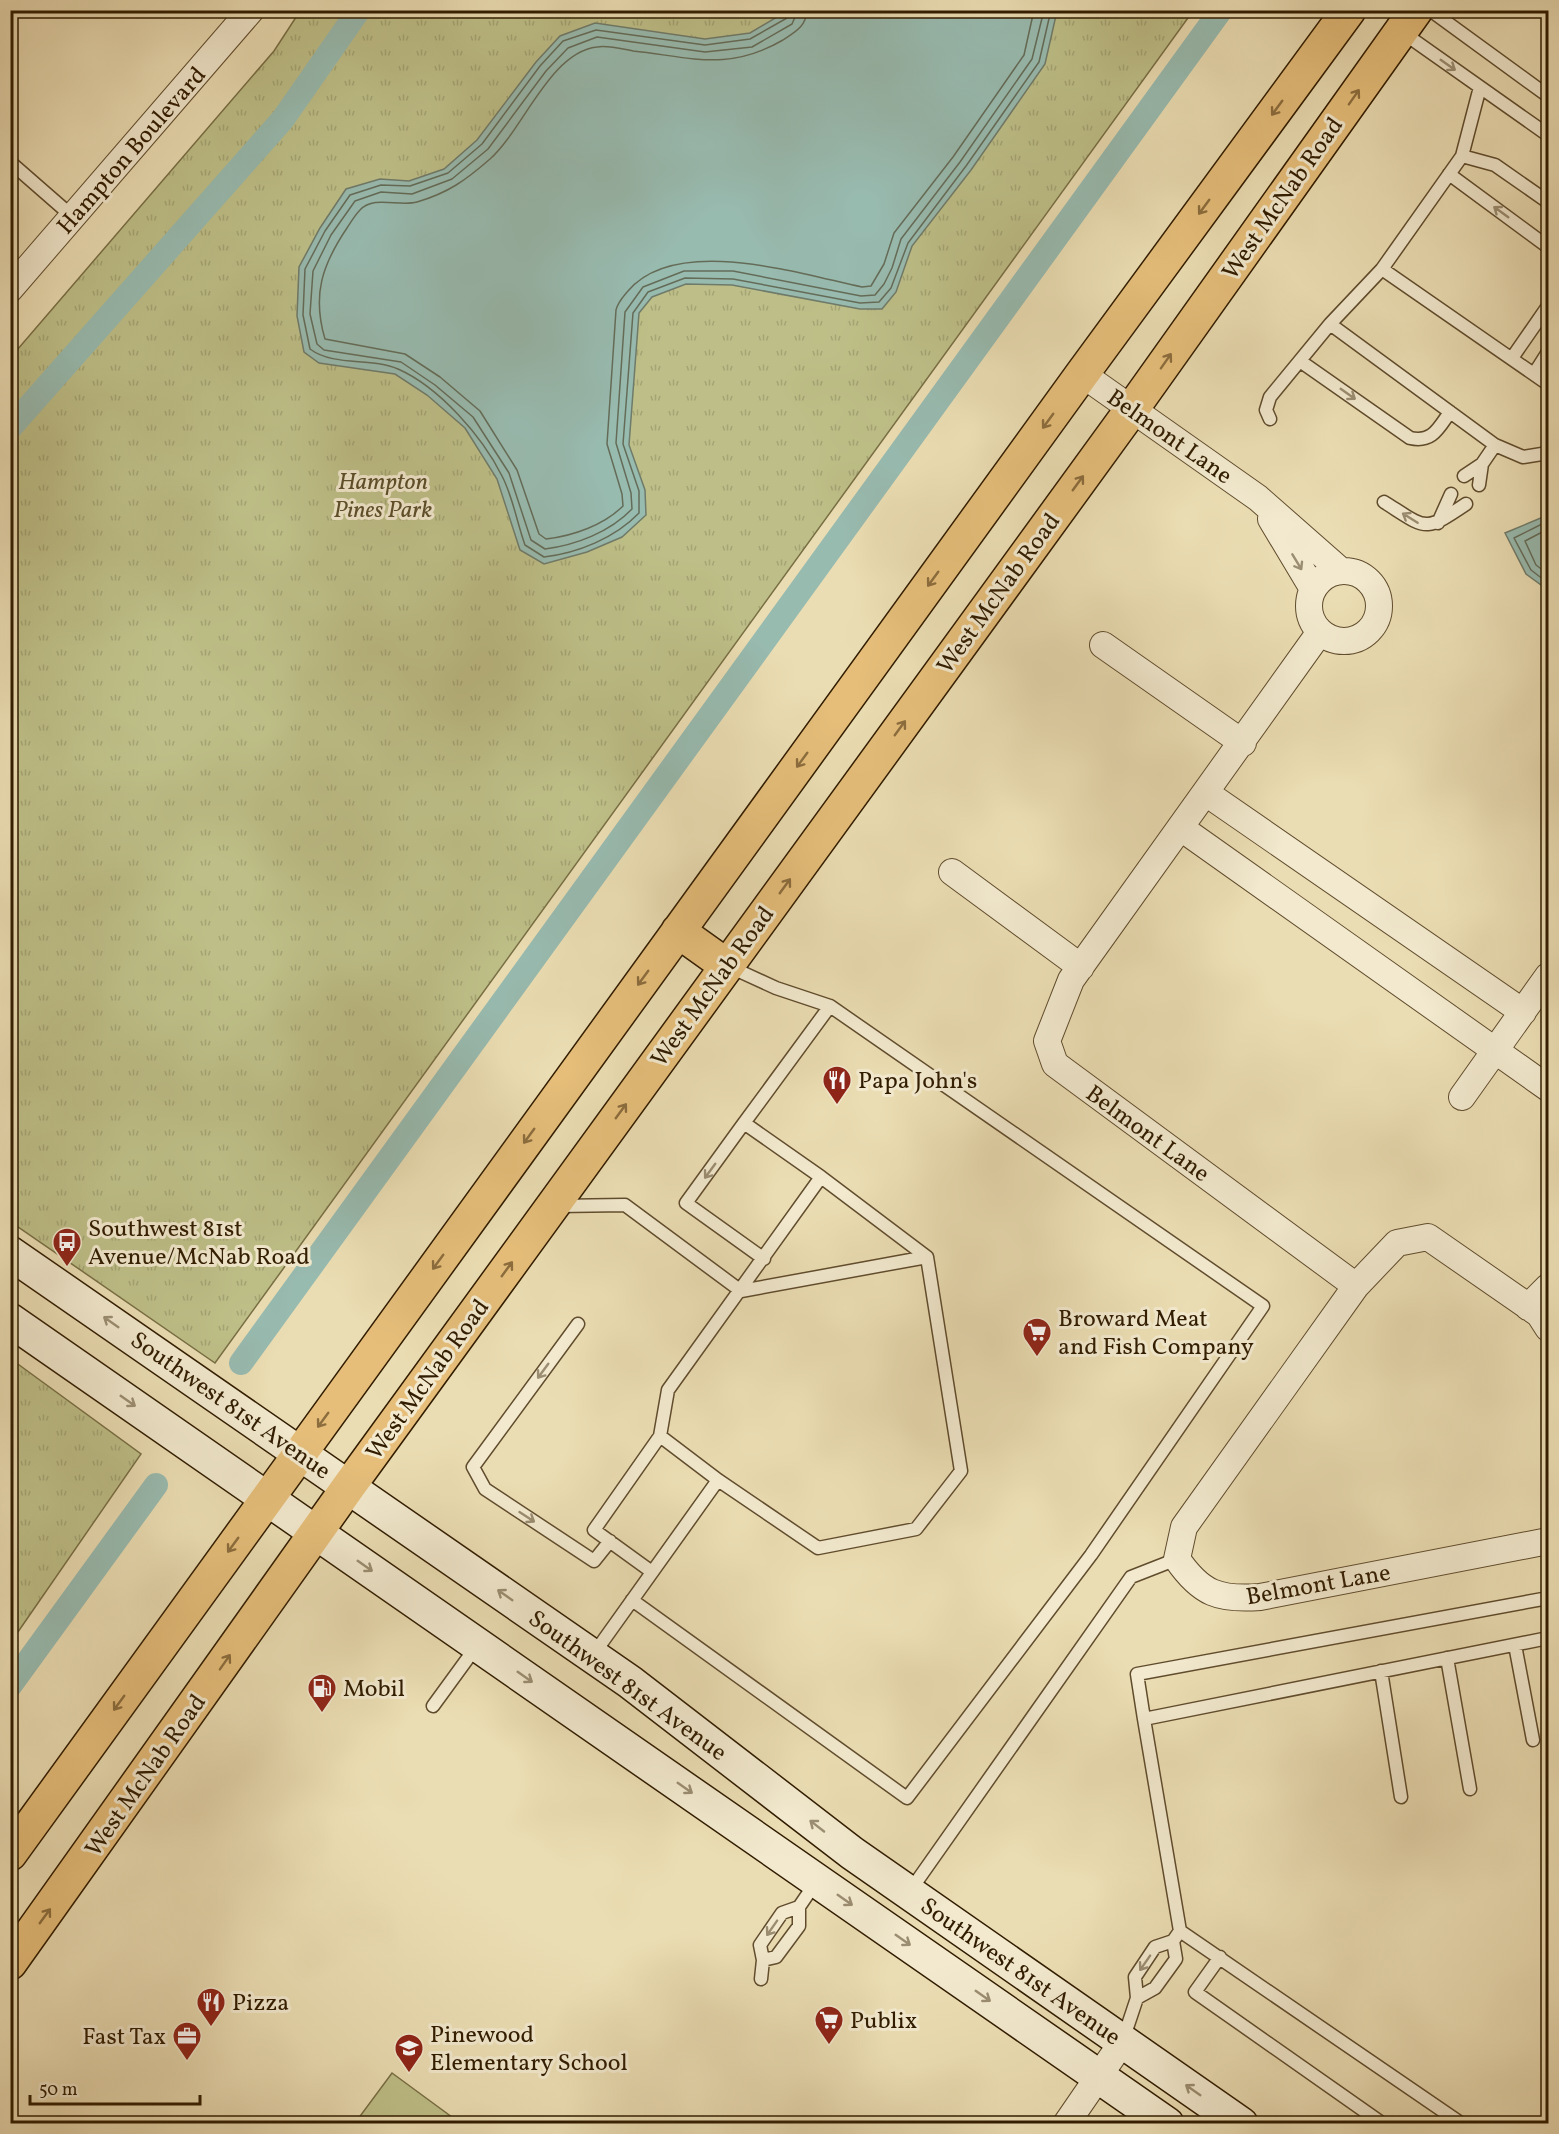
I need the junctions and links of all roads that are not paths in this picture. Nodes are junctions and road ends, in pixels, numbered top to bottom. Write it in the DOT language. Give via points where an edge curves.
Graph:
graph roads {
  1 [pos="251,10"];
  2 [pos="1349,10"];
  3 [pos="1430,10"];
  4 [pos="1406,17"];
  5 [pos="1479,87"];
  6 [pos="1548,96"];
  7 [pos="1548,135"];
  8 [pos="1462,156"];
  9 [pos="10,162"];
  10 [pos="1449,174"];
  11 [pos="1548,202"];
  12 [pos="73,217"];
  13 [pos="1548,247"];
  14 [pos="1382,269"];
  15 [pos="10,289"];
  16 [pos="1548,306"];
  17 [pos="1330,324"];
  18 [pos="1548,352"];
  19 [pos="1512,358"];
  20 [pos="1300,361"];
  21 [pos="1082,374"];
  22 [pos="1534,374"];
  23 [pos="1548,384"];
  24 [pos="1132,409"];
  25 [pos="1450,412"];
  26 [pos="1270,419"];
  27 [pos="1495,445"];
  28 [pos="1548,453"];
  29 [pos="1482,464"];
  30 [pos="1464,476"];
  31 [pos="1479,485"];
  32 [pos="1451,494"];
  33 [pos="1258,498"];
  34 [pos="1384,502"];
  35 [pos="1466,504"];
  36 [pos="1437,524"];
  37 [pos="1341,571"];
  38 [pos="1313,589"];
  39 [pos="1320,632"];
  40 [pos="1103,645"];
  41 [pos="1243,742"];
  42 [pos="1206,793"];
  43 [pos="1181,828"];
  44 [pos="952,873"];
  45 [pos="678,931"];
  46 [pos="727,966"];
  47 [pos="1081,967"];
  48 [pos="1548,976"];
  49 [pos="830,1006"];
  50 [pos="1523,1012"];
  51 [pos="1496,1050"];
  52 [pos="1548,1088"];
  53 [pos="1462,1097"];
  54 [pos="744,1123"];
  55 [pos="821,1177"];
  56 [pos="552,1206"];
  57 [pos="10,1253"];
  58 [pos="927,1257"];
  59 [pos="764,1259"];
  60 [pos="1356,1286"];
  61 [pos="1548,1287"];
  62 [pos="741,1291"];
  63 [pos="1528,1306"];
  64 [pos="10,1320"];
  65 [pos="578,1324"];
  66 [pos="1548,1328"];
  67 [pos="660,1436"];
  68 [pos="300,1452"];
  69 [pos="718,1480"];
  70 [pos="349,1486"];
  71 [pos="267,1498"];
  72 [pos="317,1532"];
  73 [pos="610,1541"];
  74 [pos="1548,1541"];
  75 [pos="1178,1559"];
  76 [pos="652,1572"];
  77 [pos="1548,1598"];
  78 [pos="632,1600"];
  79 [pos="1548,1638"];
  80 [pos="478,1644"];
  81 [pos="1515,1645"];
  82 [pos="592,1656"];
  83 [pos="1447,1658"];
  84 [pos="1381,1671"];
  85 [pos="433,1706"];
  86 [pos="1144,1719"];
  87 [pos="1533,1740"];
  88 [pos="1470,1789"];
  89 [pos="1401,1797"];
  90 [pos="10,1854"];
  91 [pos="817,1880"];
  92 [pos="909,1892"];
  93 [pos="799,1907"];
  94 [pos="1177,1936"];
  95 [pos="1220,1957"];
  96 [pos="763,1960"];
  97 [pos="10,1963"];
  98 [pos="761,1979"];
  99 [pos="1137,1998"];
  100 [pos="1123,2041"];
  101 [pos="1098,2076"];
  102 [pos="1065,2124"];
  103 [pos="1167,2124"];
  104 [pos="1241,2124"];
  105 [pos="1383,2124"];
  106 [pos="1462,2124"];
  1 -- 12 [label="street, Hampton Boulevard"];
  2 -- 21 [label="main road, one-way"];
  3 -- 6 [label="lane"];
  4 -- 5 [label="lane, one-way"];
  24 -- 4 [label="main road, West McNab Road, one-way"];
  5 -- 7 [label="lane"];
  5 -- 8 [label="lane"];
  8 -- 10 [label="lane"];
  8 -- 11 [label="lane" via="1495,165"];
  9 -- 12 [label="lane"];
  13 -- 10 [label="lane, one-way"];
  10 -- 14 [label="lane"];
  12 -- 15 [label="street, Hampton Boulevard"];
  14 -- 17 [label="lane"];
  14 -- 19 [label="lane"];
  16 -- 19 [label="lane"];
  17 -- 20 [label="lane"];
  17 -- 25 [label="lane"];
  18 -- 22 [label="lane"];
  19 -- 22 [label="lane"];
  20 -- 25 [label="lane, one-way" via="1410,438 1431,438"];
  20 -- 26 [label="lane" via="1270,397 1266,410"];
  21 -- 24 [label="street, Belmont Lane"];
  21 -- 45 [label="main road, one-way"];
  22 -- 23 [label="lane"];
  24 -- 33 [label="street, Belmont Lane"];
  46 -- 24 [label="main road, West McNab Road, one-way"];
  25 -- 27 [label="lane"];
  27 -- 28 [label="lane" via="1523,457"];
  27 -- 29 [label="lane"];
  29 -- 30 [label="lane"];
  29 -- 31 [label="lane"];
  32 -- 36 [label="lane"];
  33 -- 37 [label="street, Belmont Lane"];
  33 -- 38 [label="street, Belmont Lane, one-way"];
  36 -- 34 [label="lane, one-way" via="1420,525"];
  35 -- 36 [label="lane"];
  37 -- 38 [label="street" via="1320,580"];
  37 -- 39 [label="street, Belmont Lane" via="1353,572 1372,585 1377,594 1377,618 1363,636 1352,640 1340,641"];
  38 -- 39 [label="street" via="1309,611"];
  39 -- 41 [label="street, Belmont Lane"];
  40 -- 41 [label="street"];
  41 -- 42 [label="street, Belmont Lane"];
  42 -- 43 [label="street, Belmont Lane"];
  42 -- 50 [label="street"];
  43 -- 47 [label="street, Belmont Lane"];
  43 -- 51 [label="street"];
  44 -- 47 [label="street"];
  45 -- 46 [label="main road"];
  45 -- 68 [label="main road, one-way"];
  46 -- 49 [label="lane"];
  56 -- 46 [label="main road, West McNab Road, one-way"];
  47 -- 60 [label="street, Belmont Lane" via="1071,980 1047,1041 1055,1064"];
  48 -- 50 [label="street"];
  49 -- 54 [label="lane"];
  49 -- 78 [label="lane" via="1263,1306 1091,1555 908,1798"];
  50 -- 51 [label="street"];
  51 -- 52 [label="street"];
  51 -- 53 [label="street"];
  54 -- 55 [label="lane"];
  54 -- 59 [label="lane, one-way" via="686,1203"];
  55 -- 58 [label="lane"];
  55 -- 59 [label="lane"];
  56 -- 62 [label="lane" via="625,1205"];
  70 -- 56 [label="main road, West McNab Road, one-way"];
  68 -- 57 [label="street, Southwest 81st Avenue, one-way"];
  58 -- 62 [label="lane"];
  58 -- 69 [label="lane" via="962,1471 916,1529 818,1548"];
  59 -- 62 [label="lane"];
  60 -- 63 [label="street" via="1396,1243 1428,1237"];
  60 -- 75 [label="street" via="1184,1527"];
  61 -- 63 [label="street"];
  62 -- 67 [label="lane" via="668,1390"];
  63 -- 66 [label="street"];
  64 -- 71 [label="street, Southwest 81st Avenue, one-way"];
  65 -- 73 [label="lane, one-way" via="472,1467 485,1489 594,1561"];
  67 -- 69 [label="lane"];
  67 -- 73 [label="lane" via="594,1530"];
  68 -- 70 [label="street, Southwest 81st Avenue"];
  68 -- 71 [label="main road"];
  69 -- 76 [label="lane"];
  70 -- 72 [label="main road, West McNab Road"];
  82 -- 70 [label="street, Southwest 81st Avenue, one-way"];
  71 -- 72 [label="street, Southwest 81st Avenue"];
  71 -- 90 [label="main road, one-way"];
  72 -- 80 [label="street, Southwest 81st Avenue, one-way"];
  97 -- 72 [label="main road, West McNab Road, one-way"];
  73 -- 76 [label="lane"];
  74 -- 75 [label="street, Belmont Lane" via="1240,1599 1199,1585"];
  75 -- 92 [label="lane" via="1131,1577"];
  76 -- 78 [label="lane"];
  77 -- 86 [label="lane" via="1137,1674"];
  78 -- 82 [label="lane"];
  79 -- 81 [label="lane"];
  80 -- 85 [label="lane"];
  80 -- 91 [label="street, Southwest 81st Avenue, one-way"];
  81 -- 83 [label="lane"];
  81 -- 87 [label="lane"];
  92 -- 82 [label="street, Southwest 81st Avenue, one-way"];
  83 -- 84 [label="lane"];
  83 -- 88 [label="lane"];
  84 -- 86 [label="lane"];
  84 -- 89 [label="lane"];
  86 -- 94 [label="lane"];
  91 -- 93 [label="lane"];
  91 -- 101 [label="street, Southwest 81st Avenue, one-way"];
  92 -- 100 [label="street, Southwest 81st Avenue"];
  93 -- 96 [label="lane" via="799,1926 776,1957"];
  93 -- 96 [label="lane, one-way" via="782,1913 760,1945"];
  94 -- 95 [label="lane"];
  94 -- 99 [label="lane" via="1176,1959 1155,1988"];
  94 -- 99 [label="lane, one-way" via="1155,1947 1135,1977"];
  95 -- 105 [label="lane" via="1195,1992"];
  95 -- 106 [label="lane"];
  96 -- 98 [label="lane"];
  99 -- 100 [label="lane"];
  100 -- 101 [label="street"];
  104 -- 100 [label="street, Southwest 81st Avenue, one-way"];
  101 -- 102 [label="street"];
  101 -- 103 [label="street, Southwest 81st Avenue"];
}
